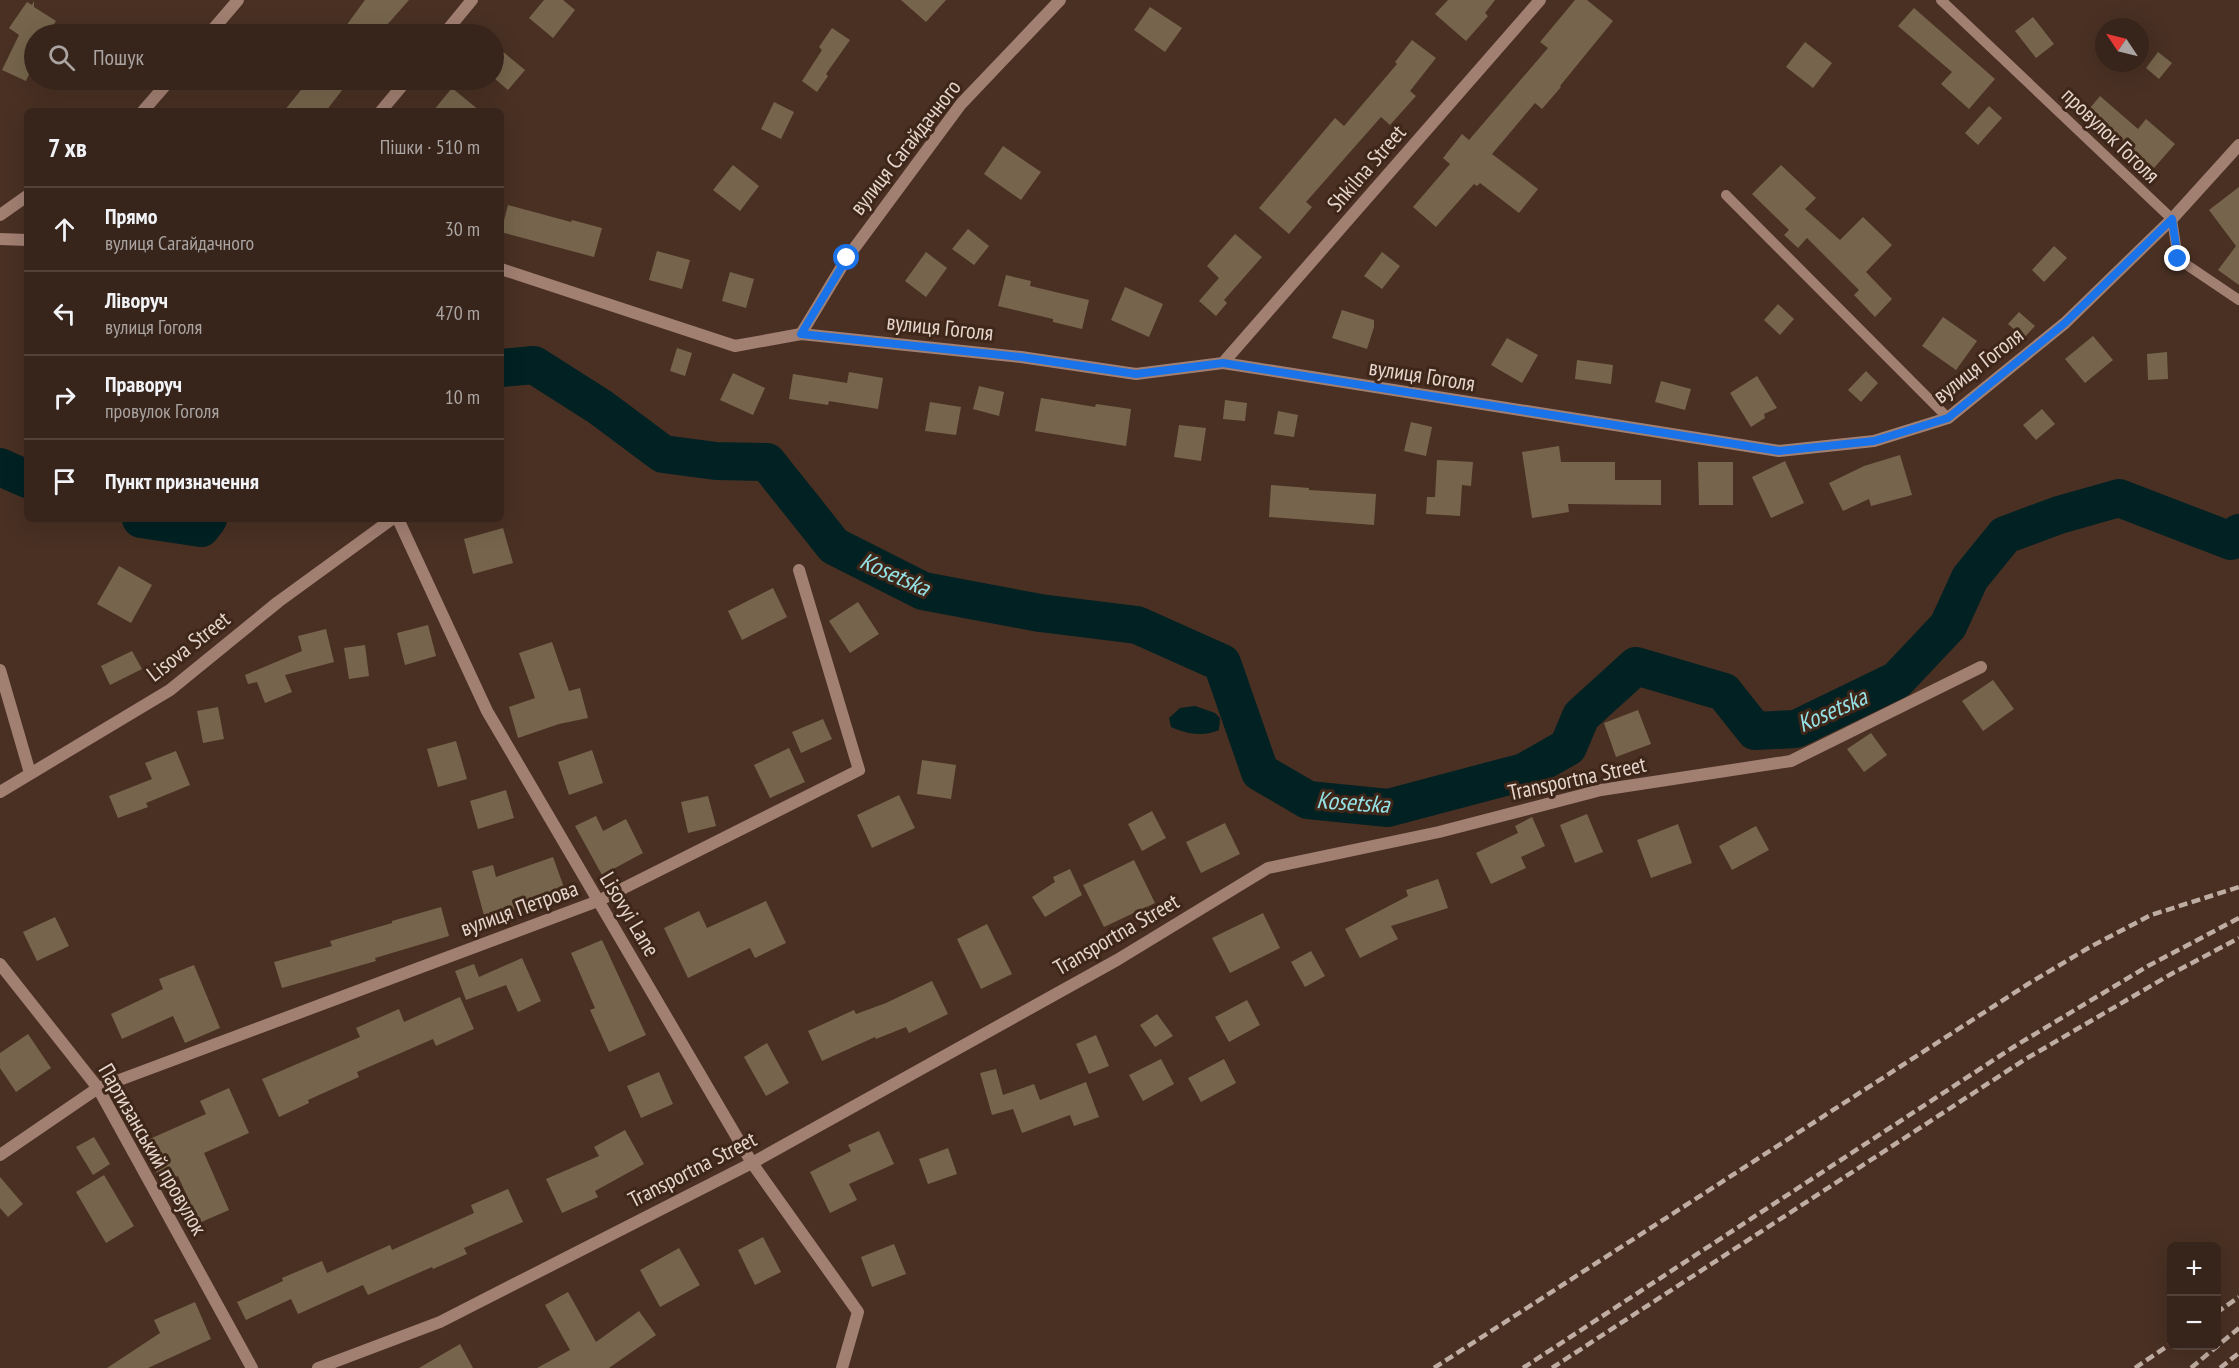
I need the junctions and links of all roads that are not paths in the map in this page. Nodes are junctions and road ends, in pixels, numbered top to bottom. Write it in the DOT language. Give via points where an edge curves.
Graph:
graph roads {
  1 [pos="238,0"];
  2 [pos="472,0"];
  3 [pos="1060,0"];
  4 [pos="1540,0"];
  5 [pos="1941,0"];
  6 [pos="218,24"];
  7 [pos="452,24"];
  8 [pos="161,90"];
  9 [pos="399,90"];
  10 [pos="146,108"];
  11 [pos="384,108"];
  12 [pos="2239,145"];
  13 [pos="1726,195"];
  14 [pos="24,198"];
  15 [pos="0,216"];
  16 [pos="2172,219"];
  17 [pos="0,239"];
  18 [pos="24,240"];
  19 [pos="504,270"];
  20 [pos="2239,300"];
  21 [pos="801,334"];
  22 [pos="1223,363"];
  23 [pos="1948,418"];
  24 [pos="388,522"];
  25 [pos="399,522"];
  26 [pos="799,570"];
  27 [pos="1981,667"];
  28 [pos="0,670"];
  29 [pos="30,773"];
  30 [pos="0,792"];
  31 [pos="597,901"];
  32 [pos="0,964"];
  33 [pos="98,1088"];
  34 [pos="0,1155"];
  35 [pos="752,1163"];
  36 [pos="252,1368"];
  37 [pos="318,1368"];
  38 [pos="842,1368"];
  1 -- 6 [label="street"];
  2 -- 7 [label="street"];
  3 -- 21 [label="street, вулиця Сагайдачного" via="961,104 847,258"];
  4 -- 22 [label="street, Shkilna Street"];
  5 -- 16 [label="lane, провулок Гоголя"];
  8 -- 10 [label="street"];
  9 -- 11 [label="street"];
  12 -- 16 [label="street, вулиця Гоголя"];
  13 -- 23 [label="lane"];
  14 -- 15 [label="street"];
  16 -- 20 [label="lane" via="2178,259"];
  16 -- 23 [label="street, вулиця Гоголя" via="2065,323"];
  17 -- 18 [label="street"];
  19 -- 21 [label="street, вулиця Гоголя" via="735,346"];
  21 -- 22 [label="street, вулиця Гоголя" via="1021,357 1136,374"];
  22 -- 23 [label="street, вулиця Гоголя" via="1779,451 1874,441"];
  24 -- 29 [label="street, Lisova Street" via="278,602 170,690"];
  25 -- 31 [label="street, Lisovyi Lane" via="487,711"];
  26 -- 31 [label="street, вулиця Петрова" via="859,770"];
  27 -- 35 [label="street, Transportna Street" via="1791,761 1601,790 1439,832 1268,868 1117,960"];
  28 -- 29 [label="street"];
  29 -- 30 [label="street, Lisova Street"];
  31 -- 33 [label="street, вулиця Петрова"];
  31 -- 35 [label="street, Lisovyi Lane"];
  32 -- 33 [label="street, Партизанський провулок"];
  33 -- 34 [label="street, вулиця Петрова"];
  33 -- 36 [label="street, Партизанський провулок"];
  35 -- 37 [label="street, Transportna Street" via="440,1322"];
  35 -- 38 [label="street, Lisovyi Lane" via="858,1312"];
}
